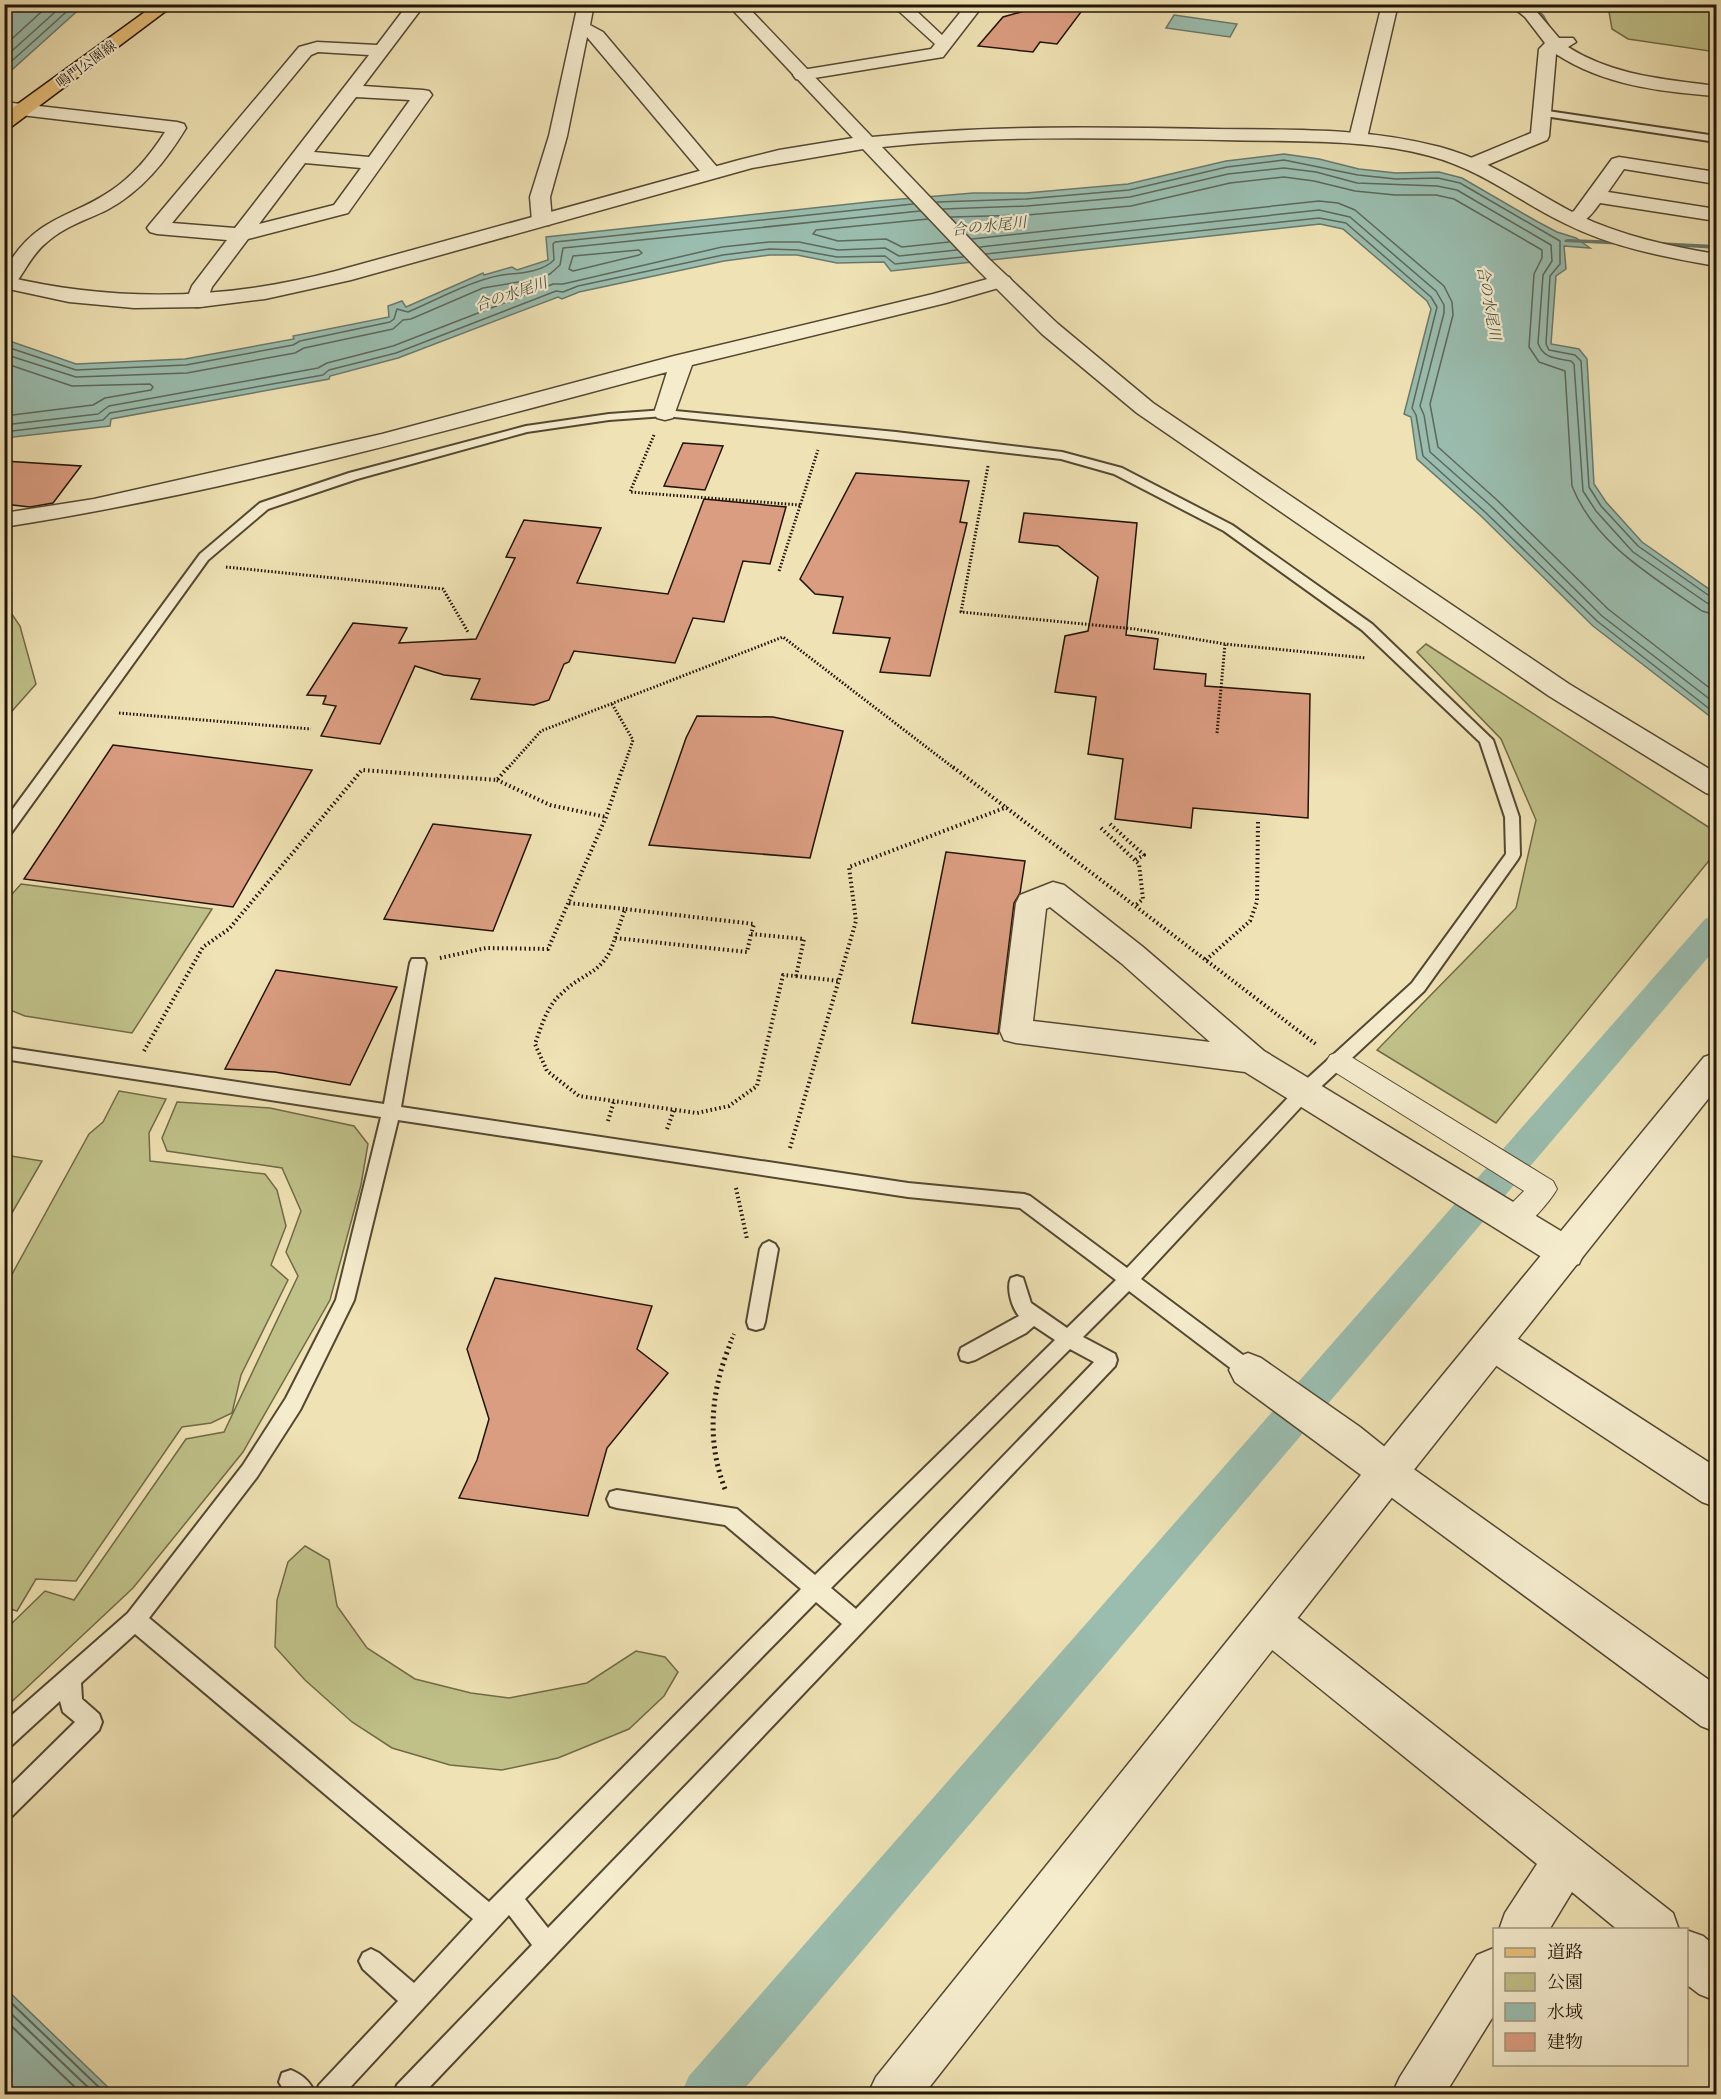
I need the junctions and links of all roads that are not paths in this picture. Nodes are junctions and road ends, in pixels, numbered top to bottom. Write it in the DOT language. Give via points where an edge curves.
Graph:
graph roads {
  1 [pos="146,4"];
  2 [pos="167,4"];
  3 [pos="417,4"];
  4 [pos="586,4"];
  5 [pos="735,4"];
  6 [pos="899,4"];
  7 [pos="976,4"];
  8 [pos="1390,4"];
  9 [pos="1517,4"];
  10 [pos="1538,4"];
  11 [pos="582,27"];
  12 [pos="946,42"];
  13 [pos="1561,43"];
  14 [pos="383,51"];
  15 [pos="802,75"];
  16 [pos="1716,85"];
  17 [pos="352,91"];
  18 [pos="1716,91"];
  19 [pos="4,107"];
  20 [pos="24,110"];
  21 [pos="1541,113"];
  22 [pos="4,123"];
  23 [pos="1358,138"];
  24 [pos="1716,139"];
  25 [pos="865,142"];
  26 [pos="300,157"];
  27 [pos="375,163"];
  28 [pos="1473,164"];
  29 [pos="712,174"];
  30 [pos="1716,178"];
  31 [pos="1596,196"];
  32 [pos="1716,215"];
  33 [pos="1572,219"];
  34 [pos="542,221"];
  35 [pos="241,235"];
  36 [pos="1716,260"];
  37 [pos="1002,281"];
  38 [pos="5,283"];
  39 [pos="197,301"];
  40 [pos="682,361"];
  41 [pos="664,413"];
  42 [pos="4,520"];
  43 [pos="1716,786"];
  44 [pos="4,832"];
  45 [pos="418,963"];
  46 [pos="4,1053"];
  47 [pos="1252,1060"];
  48 [pos="1339,1062"];
  49 [pos="1716,1066"];
  50 [pos="1305,1091"];
  51 [pos="391,1113"];
  52 [pos="1508,1219"];
  53 [pos="769,1249"];
  54 [pos="1566,1253"];
  55 [pos="1128,1280"];
  56 [pos="1017,1284"];
  57 [pos="1033,1315"];
  58 [pos="747,1323"];
  59 [pos="1067,1338"];
  60 [pos="1493,1343"];
  61 [pos="968,1354"];
  62 [pos="1258,1378"];
  63 [pos="1387,1473"];
  64 [pos="1716,1489"];
  65 [pos="617,1499"];
  66 [pos="814,1589"];
  67 [pos="135,1620"];
  68 [pos="856,1622"];
  69 [pos="1270,1622"];
  70 [pos="70,1678"];
  71 [pos="1716,1711"];
  72 [pos="4,1737"];
  73 [pos="4,1808"];
  74 [pos="1567,1859"];
  75 [pos="510,1898"];
  76 [pos="490,1918"];
  77 [pos="1523,1928"];
  78 [pos="1655,1928"];
  79 [pos="548,1946"];
  80 [pos="1688,1955"];
  81 [pos="371,1961"];
  82 [pos="1493,1974"];
  83 [pos="1716,1977"];
  84 [pos="415,2000"];
  85 [pos="328,2094"];
  86 [pos="406,2094"];
  87 [pos="893,2094"];
  88 [pos="1417,2094"];
  1 -- 19 [label="main road, 鳴門公園線"];
  2 -- 20 [label="main road, 鳴門公園線"];
  3 -- 14 [label="street"];
  4 -- 11 [label="street"];
  5 -- 15 [label="street"];
  6 -- 12 [label="street" via="937,39"];
  7 -- 12 [label="street"];
  8 -- 23 [label="street"];
  9 -- 13 [label="street" via="1529,10"];
  10 -- 13 [label="street"];
  11 -- 29 [label="street" via="597,36"];
  11 -- 34 [label="street" via="540,197"];
  12 -- 15 [label="street" via="937,53"];
  13 -- 16 [label="street" via="1617,68"];
  13 -- 18 [label="street" via="1578,61 1606,73"];
  13 -- 21 [label="street" via="1548,49"];
  14 -- 17 [label="street"];
  14 -- 35 [label="street" via="317,47 305,51 157,228"];
  15 -- 25 [label="street"];
  17 -- 26 [label="street"];
  17 -- 27 [label="street" via="423,95"];
  19 -- 20 [label="street"];
  20 -- 22 [label="main road, 鳴門公園線"];
  20 -- 38 [label="street" via="177,128 160,157 130,185 110,201 53,227 36,241"];
  21 -- 24 [label="lane"];
  21 -- 28 [label="street" via="1540,136"];
  23 -- 25 [label="street" via="1040,132 947,134"];
  23 -- 28 [label="street" via="1431,150"];
  25 -- 29 [label="street" via="777,157"];
  25 -- 37 [label="street"];
  26 -- 27 [label="street"];
  26 -- 35 [label="street"];
  27 -- 35 [label="street" via="341,209"];
  28 -- 33 [label="street"];
  29 -- 34 [label="street"];
  30 -- 31 [label="street" via="1619,163"];
  31 -- 32 [label="street"];
  31 -- 33 [label="street" via="1581,215"];
  33 -- 36 [label="street" via="1641,246"];
  34 -- 39 [label="street" via="341,276 266,293"];
  35 -- 39 [label="street" via="202,286"];
  37 -- 40 [label="street"];
  37 -- 43 [label="street" via="1050,329 1145,408 1559,690"];
  38 -- 39 [label="street" via="46,294 96,300"];
  40 -- 41 [label="street"];
  40 -- 42 [label="street" via="385,440 94,506"];
  41 -- 44 [label="lane" via="525,429 353,476 264,506 204,557"];
  41 -- 48 [label="lane" via="1062,456 1118,471 1228,528 1367,627 1404,661 1486,740 1512,817 1513,855 1418,987"];
  45 -- 51 [label="lane"];
  46 -- 51 [label="lane"];
  47 -- 47 [label="street" via="1016,1031 1031,903 1053,893 1132,955"];
  47 -- 50 [label="street"];
  48 -- 50 [label="lane"];
  48 -- 52 [label="street" via="1543,1189"];
  49 -- 54 [label="street"];
  50 -- 52 [label="street"];
  50 -- 55 [label="lane"];
  51 -- 55 [label="lane" via="908,1190 1024,1201"];
  51 -- 67 [label="lane" via="345,1300 298,1394 250,1471"];
  52 -- 54 [label="street"];
  53 -- 58 [label="lane"];
  54 -- 60 [label="street"];
  55 -- 59 [label="lane"];
  55 -- 62 [label="lane"];
  56 -- 57 [label="lane" via="1023,1308"];
  57 -- 59 [label="lane"];
  57 -- 61 [label="lane" via="1019,1327"];
  59 -- 66 [label="lane"];
  59 -- 68 [label="lane" via="1108,1360"];
  60 -- 63 [label="street"];
  60 -- 64 [label="street"];
  62 -- 63 [label="street"];
  63 -- 69 [label="street"];
  63 -- 71 [label="street"];
  65 -- 66 [label="lane" via="730,1516"];
  66 -- 68 [label="lane"];
  66 -- 75 [label="lane"];
  67 -- 70 [label="lane"];
  67 -- 76 [label="lane"];
  68 -- 79 [label="lane"];
  69 -- 74 [label="street"];
  69 -- 87 [label="street"];
  70 -- 72 [label="lane"];
  70 -- 73 [label="lane" via="71,1704 91,1722"];
  74 -- 77 [label="street"];
  74 -- 78 [label="street"];
  75 -- 76 [label="lane"];
  75 -- 79 [label="lane"];
  76 -- 84 [label="lane"];
  79 -- 86 [label="lane"];
  80 -- 83 [label="street"];
  81 -- 84 [label="lane"];
  82 -- 88 [label="street"];
  84 -- 85 [label="lane"];
}
